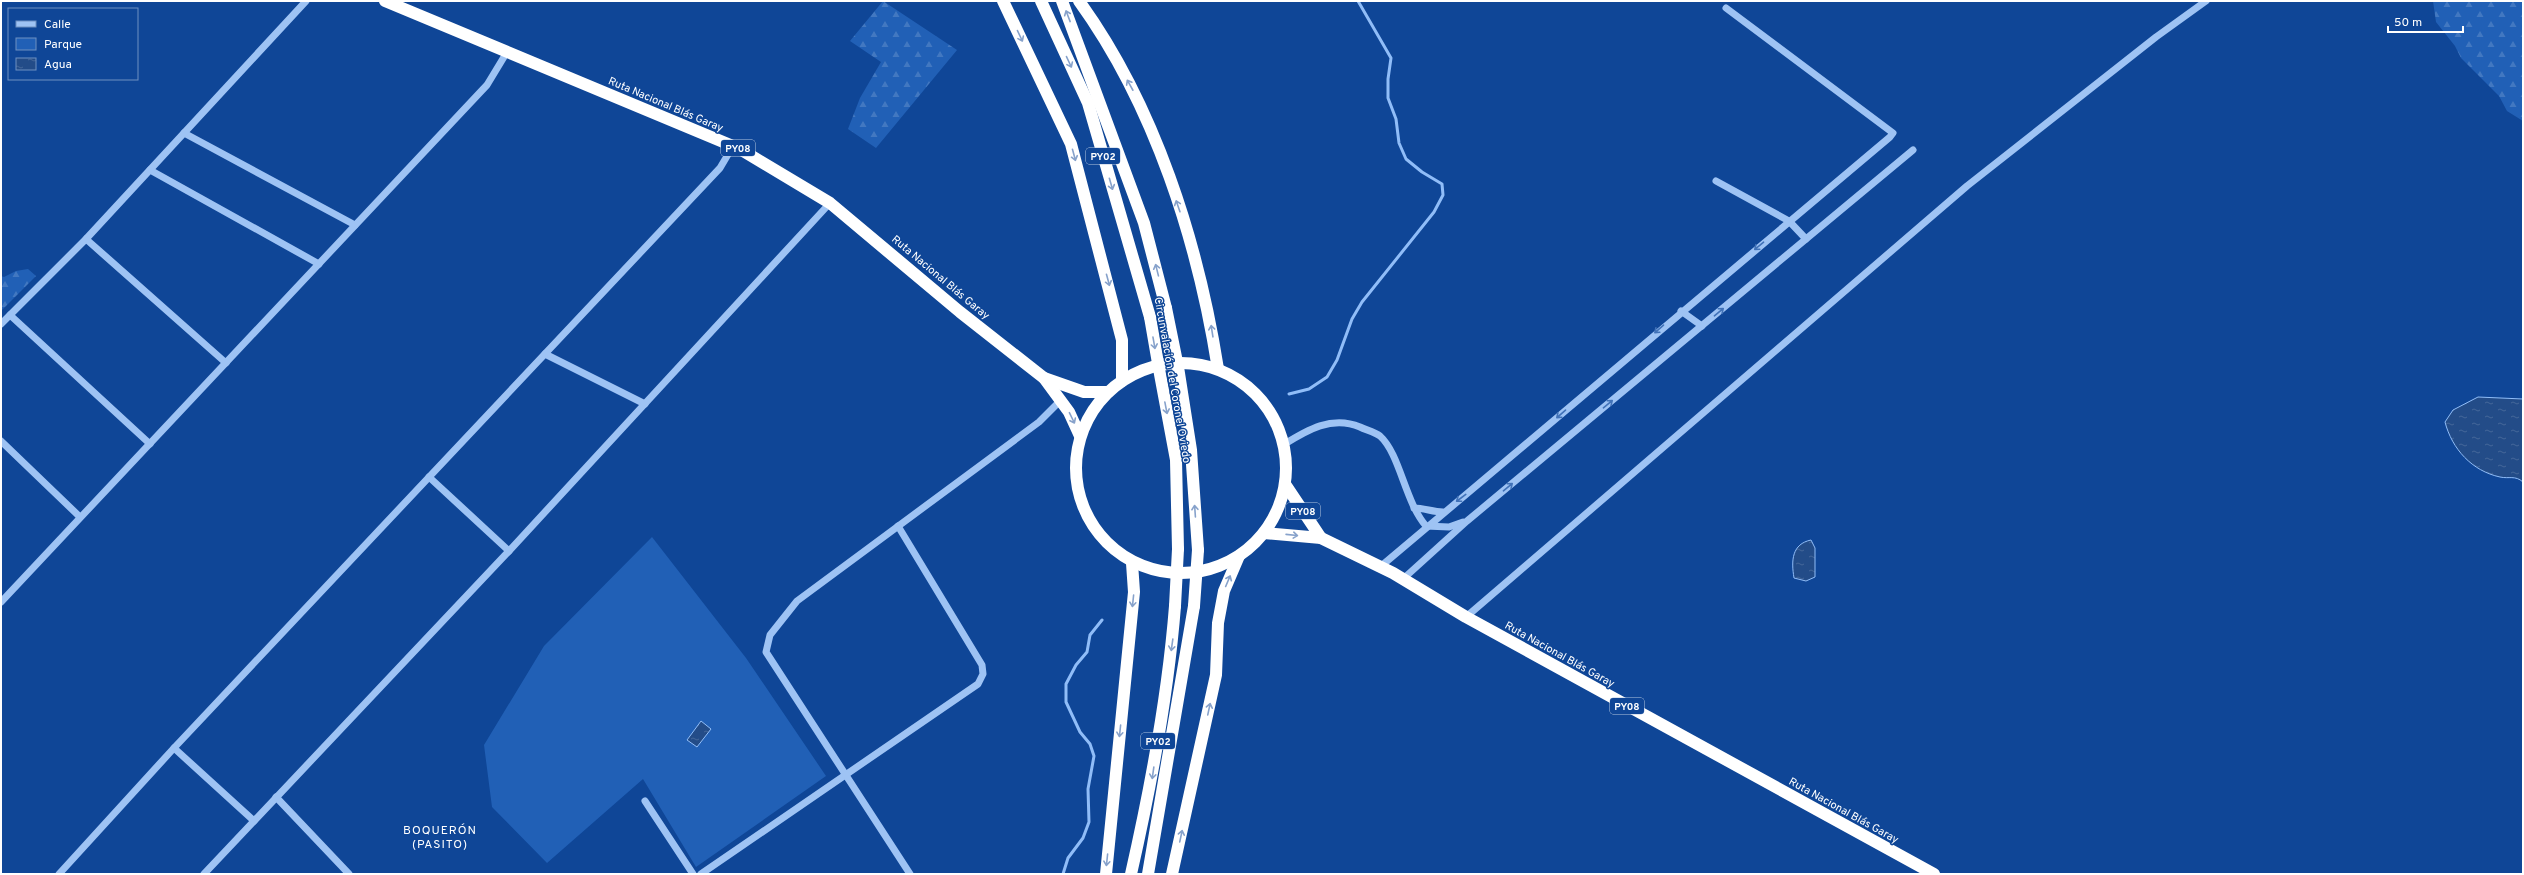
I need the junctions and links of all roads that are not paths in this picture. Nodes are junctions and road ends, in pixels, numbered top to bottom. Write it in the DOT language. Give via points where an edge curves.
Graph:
graph roads {
  1 [pos="306,1"];
  2 [pos="385,1"];
  3 [pos="1004,1"];
  4 [pos="1040,1"];
  5 [pos="1062,1"];
  6 [pos="1079,1"];
  7 [pos="2206,1"];
  8 [pos="1726,8"];
  9 [pos="507,52"];
  10 [pos="184,133"];
  11 [pos="733,146"];
  12 [pos="1913,150"];
  13 [pos="150,170"];
  14 [pos="1716,181"];
  15 [pos="830,202"];
  16 [pos="1789,221"];
  17 [pos="355,225"];
  18 [pos="86,239"];
  19 [pos="1806,239"];
  20 [pos="319,264"];
  21 [pos="1681,311"];
  22 [pos="10,315"];
  23 [pos="1,324"];
  24 [pos="1702,326"];
  25 [pos="545,354"];
  26 [pos="226,363"];
  27 [pos="1218,369"];
  28 [pos="1044,378"];
  29 [pos="1122,381"];
  30 [pos="1108,392"];
  31 [pos="1060,401"];
  32 [pos="645,404"];
  33 [pos="1080,436"];
  34 [pos="1,441"];
  35 [pos="150,444"];
  36 [pos="1283,444"];
  37 [pos="429,477"];
  38 [pos="1285,484"];
  39 [pos="1414,508"];
  40 [pos="1443,512"];
  41 [pos="80,517"];
  42 [pos="1467,521"];
  43 [pos="898,526"];
  44 [pos="1426,526"];
  45 [pos="1264,533"];
  46 [pos="1321,538"];
  47 [pos="509,551"];
  48 [pos="1239,556"];
  49 [pos="1132,563"];
  50 [pos="1380,567"];
  51 [pos="1403,579"];
  52 [pos="3,596"];
  53 [pos="1466,616"];
  54 [pos="174,748"];
  55 [pos="845,775"];
  56 [pos="276,797"];
  57 [pos="645,801"];
  58 [pos="254,821"];
  59 [pos="59,874"];
  60 [pos="204,874"];
  61 [pos="349,874"];
  62 [pos="693,874"];
  63 [pos="701,874"];
  64 [pos="910,874"];
  65 [pos="1106,874"];
  66 [pos="1131,874"];
  67 [pos="1148,874"];
  68 [pos="1172,874"];
  69 [pos="1934,874"];
  1 -- 10 [label="street"];
  2 -- 9 [label="highway, Ruta Nacional Blás Garay / PY08"];
  3 -- 29 [label="highway, one-way" via="1071,144 1122,340"];
  4 -- 66 [label="highway, Circunvalación del Coronel Oviedo / PY02, one-way, bridge" via="1088,103 1150,317 1176,460 1178,549 1172,641 1150,791"];
  67 -- 5 [label="highway, Circunvalación del Coronel Oviedo / PY02, one-way, bridge" via="1194,606 1198,550 1191,450 1166,308 1144,223"];
  27 -- 6 [label="highway, one-way" via="1208,306 1186,230 1141,106 1097,26"];
  7 -- 53 [label="street" via="2156,37 1967,186"];
  8 -- 16 [label="street" via="1892,133"];
  9 -- 11 [label="highway, Ruta Nacional Blás Garay / PY08"];
  9 -- 17 [label="street" via="487,85"];
  10 -- 13 [label="street"];
  10 -- 17 [label="street"];
  11 -- 15 [label="highway, Ruta Nacional Blás Garay / PY08"];
  11 -- 25 [label="street" via="720,168"];
  12 -- 19 [label="street"];
  13 -- 18 [label="street"];
  13 -- 20 [label="street"];
  14 -- 16 [label="street"];
  15 -- 28 [label="highway, Ruta Nacional Blás Garay / PY08" via="960,312"];
  15 -- 32 [label="street"];
  16 -- 19 [label="street"];
  16 -- 21 [label="street, one-way"];
  17 -- 20 [label="street"];
  18 -- 22 [label="street"];
  18 -- 26 [label="street"];
  24 -- 19 [label="street, one-way"];
  20 -- 26 [label="street"];
  21 -- 24 [label="street"];
  21 -- 40 [label="street, one-way"];
  22 -- 23 [label="street"];
  22 -- 35 [label="street"];
  42 -- 24 [label="street, one-way"];
  25 -- 32 [label="street"];
  25 -- 37 [label="street"];
  26 -- 35 [label="street"];
  27 -- 29 [label="highway" via="1199,364 1159,365 1140,371"];
  27 -- 36 [label="highway" via="1253,391 1267,407 1277,425"];
  28 -- 30 [label="highway, Ruta Nacional Blás Garay" via="1084,392"];
  28 -- 31 [label="highway, Ruta Nacional Blás Garay"];
  29 -- 30 [label="highway"];
  30 -- 33 [label="highway" via="1096,405"];
  31 -- 33 [label="highway, Ruta Nacional Blás Garay, one-way" via="1069,412"];
  31 -- 43 [label="street" via="1039,422"];
  32 -- 47 [label="street"];
  33 -- 49 [label="highway" via="1075,473 1083,508 1102,540"];
  34 -- 41 [label="street"];
  35 -- 41 [label="street"];
  36 -- 38 [label="highway"];
  36 -- 39 [label="street" via="1312,427 1347,421 1380,436 1393,457"];
  37 -- 47 [label="street"];
  37 -- 54 [label="street"];
  38 -- 45 [label="highway" via="1274,518"];
  38 -- 46 [label="highway, PY08"];
  39 -- 40 [label="street"];
  39 -- 44 [label="street"];
  40 -- 44 [label="street"];
  41 -- 52 [label="street"];
  42 -- 44 [label="street" via="1449,527"];
  42 -- 51 [label="street"];
  43 -- 55 [label="street" via="797,601 770,635 766,652"];
  43 -- 55 [label="street" via="982,665 983,674 978,684"];
  44 -- 50 [label="street"];
  45 -- 46 [label="highway, Ruta Nacional Blás Garay / PY08, one-way"];
  45 -- 48 [label="highway"];
  46 -- 50 [label="highway, Ruta Nacional Blás Garay / PY08"];
  47 -- 56 [label="street"];
  48 -- 49 [label="highway" via="1223,565 1186,574 1161,572"];
  68 -- 48 [label="highway, one-way" via="1216,675 1218,623 1224,591"];
  49 -- 65 [label="highway, one-way" via="1134,592"];
  50 -- 51 [label="highway, Ruta Nacional Blás Garay / PY08"];
  51 -- 53 [label="highway, Ruta Nacional Blás Garay / PY08"];
  53 -- 69 [label="highway, Ruta Nacional Blás Garay / PY08"];
  54 -- 58 [label="street"];
  54 -- 59 [label="street"];
  55 -- 63 [label="street"];
  55 -- 64 [label="street"];
  56 -- 58 [label="street"];
  56 -- 61 [label="street"];
  57 -- 62 [label="street"];
  58 -- 60 [label="street"];
}
